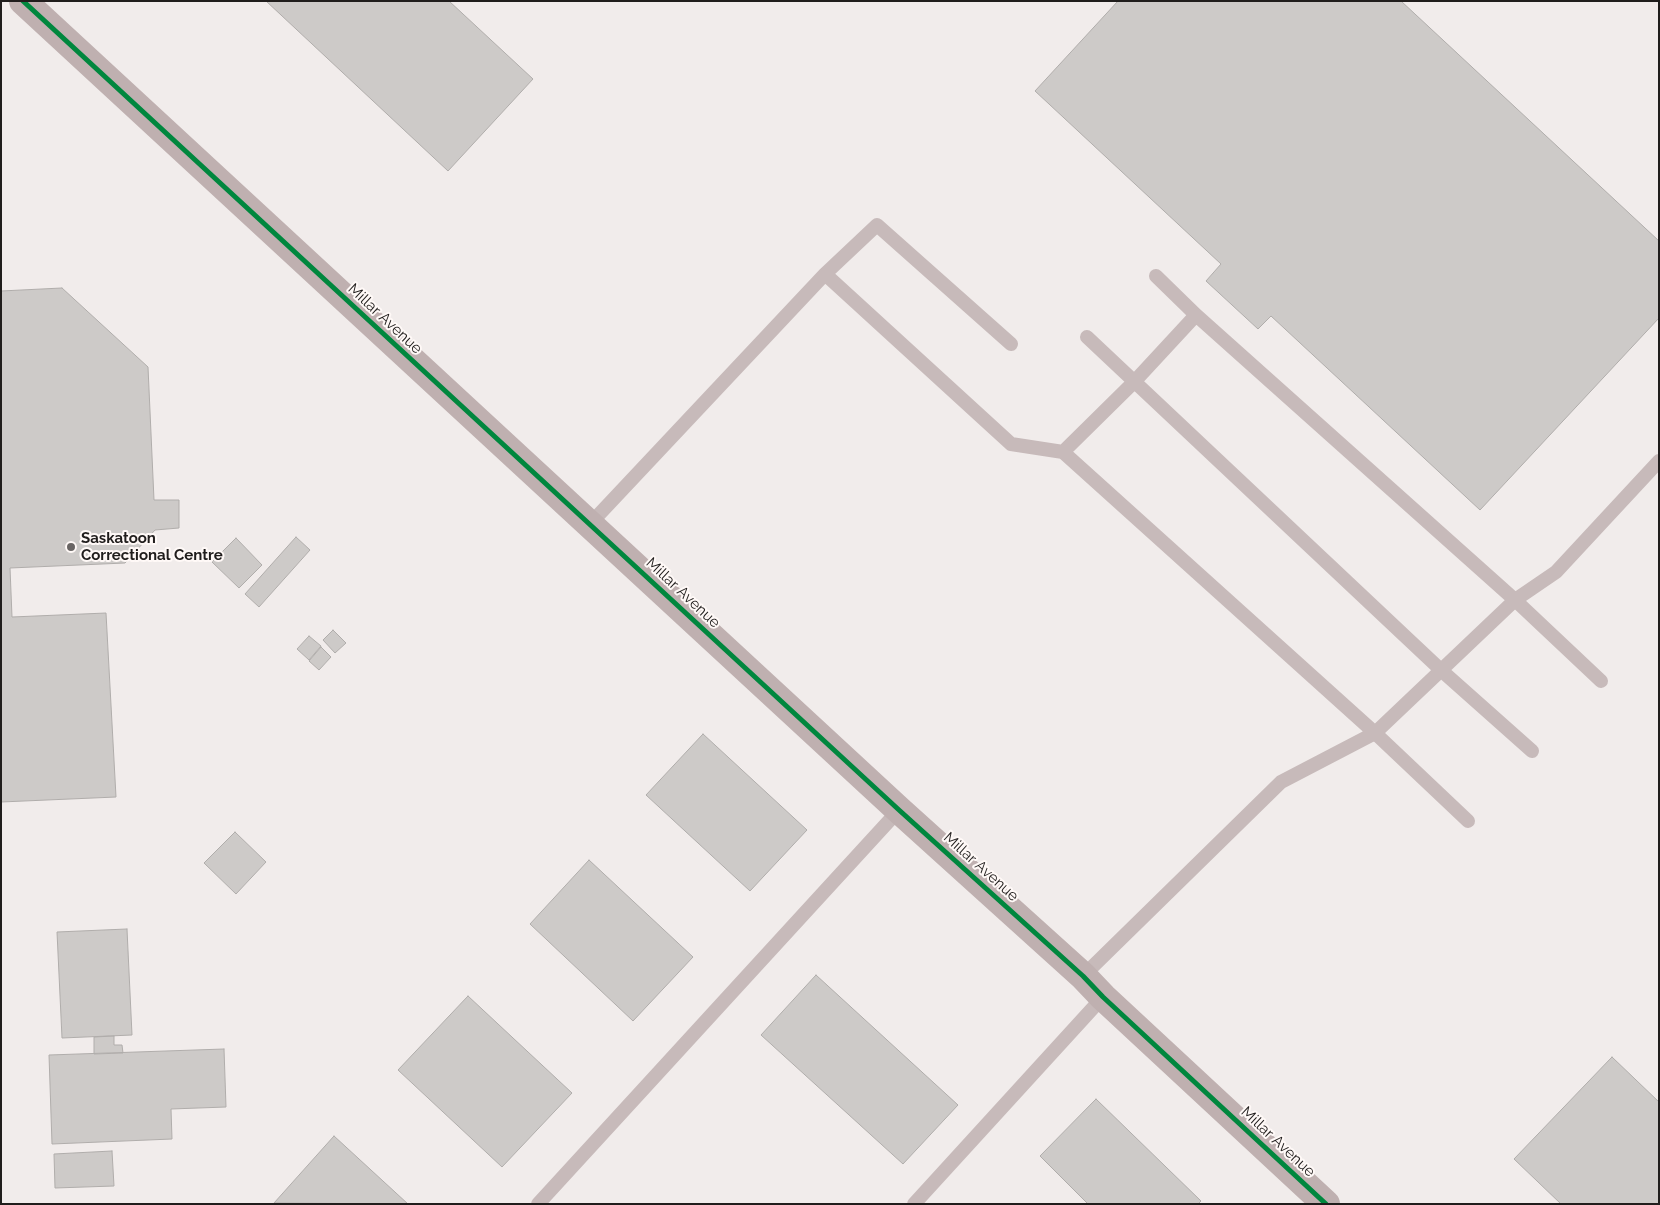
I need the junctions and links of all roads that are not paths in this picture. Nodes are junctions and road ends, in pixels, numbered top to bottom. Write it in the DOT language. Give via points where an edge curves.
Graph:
graph roads {
  1 [pos="23,1"];
  2 [pos="825,274"];
  3 [pos="1156,276"];
  4 [pos="1196,315"];
  5 [pos="1087,337"];
  6 [pos="1011,344"];
  7 [pos="1134,382"];
  8 [pos="1063,452"];
  9 [pos="1659,462"];
  10 [pos="590,524"];
  11 [pos="1515,600"];
  12 [pos="1442,671"];
  13 [pos="1601,681"];
  14 [pos="1375,733"];
  15 [pos="1532,751"];
  16 [pos="899,810"];
  17 [pos="1468,821"];
  18 [pos="1083,976"];
  19 [pos="1103,997"];
  20 [pos="538,1204"];
  21 [pos="914,1204"];
  22 [pos="1326,1204"];
  1 -- 10 [label="street, Millar Avenue"];
  2 -- 6 [label="lane" via="876,225"];
  2 -- 8 [label="lane" via="1011,444"];
  2 -- 10 [label="lane"];
  3 -- 4 [label="lane"];
  4 -- 7 [label="lane"];
  4 -- 11 [label="lane"];
  5 -- 7 [label="lane"];
  7 -- 8 [label="lane"];
  7 -- 12 [label="lane"];
  8 -- 14 [label="lane"];
  9 -- 11 [label="lane" via="1556,572"];
  10 -- 16 [label="street, Millar Avenue"];
  11 -- 12 [label="lane"];
  11 -- 13 [label="lane"];
  12 -- 14 [label="lane"];
  12 -- 15 [label="lane"];
  14 -- 17 [label="lane"];
  14 -- 18 [label="lane" via="1281,782"];
  16 -- 18 [label="street, Millar Avenue"];
  16 -- 20 [label="lane"];
  18 -- 19 [label="street, Millar Avenue"];
  19 -- 21 [label="lane"];
  19 -- 22 [label="street, Millar Avenue"];
}
